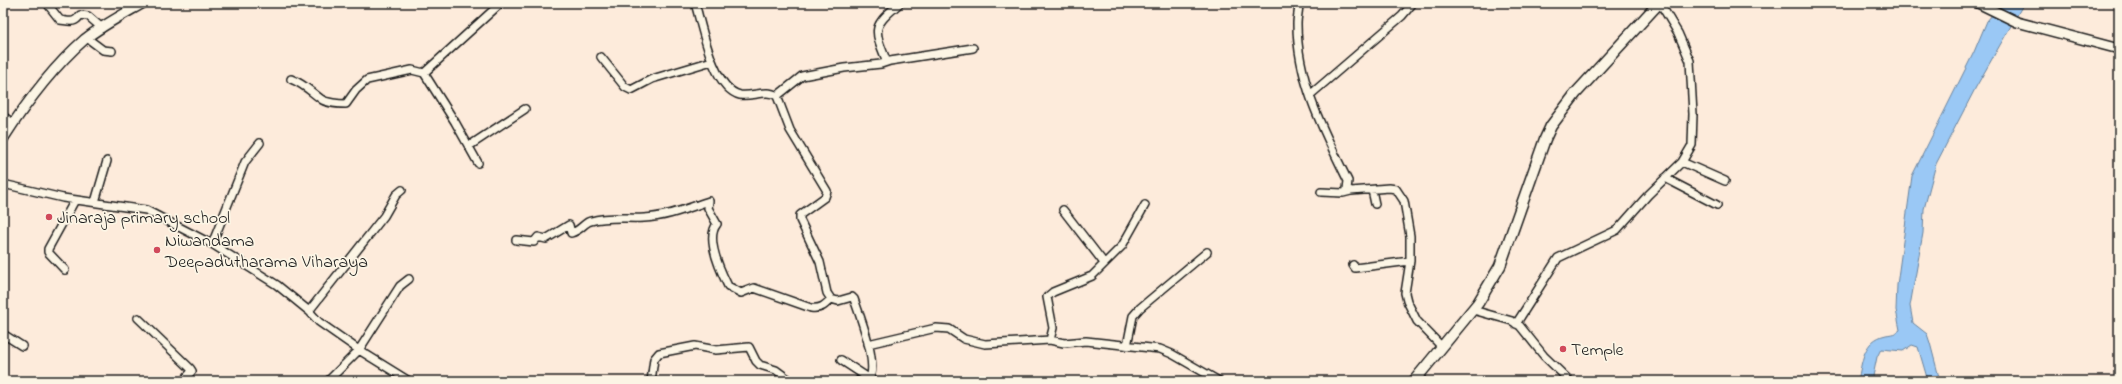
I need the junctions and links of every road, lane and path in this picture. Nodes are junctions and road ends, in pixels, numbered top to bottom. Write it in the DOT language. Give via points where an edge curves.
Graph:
graph roads {
  1 [pos="143,3"];
  2 [pos="501,3"];
  3 [pos="695,3"];
  4 [pos="900,3"];
  5 [pos="1299,3"];
  6 [pos="1413,3"];
  7 [pos="1659,3"];
  8 [pos="1978,3"];
  9 [pos="49,6"];
  10 [pos="102,28"];
  11 [pos="87,38"];
  12 [pos="973,48"];
  13 [pos="2119,49"];
  14 [pos="112,51"];
  15 [pos="601,57"];
  16 [pos="712,61"];
  17 [pos="886,62"];
  18 [pos="424,73"];
  19 [pos="291,79"];
  20 [pos="1310,95"];
  21 [pos="777,96"];
  22 [pos="525,109"];
  23 [pos="3,116"];
  24 [pos="13,123"];
  25 [pos="3,139"];
  26 [pos="260,143"];
  27 [pos="469,146"];
  28 [pos="107,160"];
  29 [pos="1682,162"];
  30 [pos="478,163"];
  31 [pos="1665,178"];
  32 [pos="1725,181"];
  33 [pos="3,184"];
  34 [pos="402,190"];
  35 [pos="1372,190"];
  36 [pos="1350,191"];
  37 [pos="1320,192"];
  38 [pos="76,200"];
  39 [pos="94,202"];
  40 [pos="1375,204"];
  41 [pos="1145,205"];
  42 [pos="1717,205"];
  43 [pos="1063,210"];
  44 [pos="516,240"];
  45 [pos="212,244"];
  46 [pos="1207,252"];
  47 [pos="1410,261"];
  48 [pos="1104,264"];
  49 [pos="1352,265"];
  50 [pos="65,270"];
  51 [pos="409,279"];
  52 [pos="831,299"];
  53 [pos="1473,310"];
  54 [pos="309,311"];
  55 [pos="138,318"];
  56 [pos="1516,324"];
  57 [pos="3,334"];
  58 [pos="1050,340"];
  59 [pos="868,344"];
  60 [pos="22,346"];
  61 [pos="1128,346"];
  62 [pos="1442,347"];
  63 [pos="359,350"];
  64 [pos="841,360"];
  65 [pos="869,380"];
  66 [pos="183,381"];
  67 [pos="328,381"];
  68 [pos="409,381"];
  69 [pos="651,381"];
  70 [pos="791,381"];
  71 [pos="858,381"];
  72 [pos="863,381"];
  73 [pos="1219,381"];
  74 [pos="1414,381"];
  75 [pos="1570,381"];
  1 -- 10 [label="street"];
  2 -- 18 [label="street"];
  3 -- 16 [label="street"];
  4 -- 17 [label="street" via="879,22 876,29"];
  5 -- 20 [label="street" via="1297,30 1303,72"];
  6 -- 20 [label="street" via="1402,16"];
  7 -- 29 [label="street" via="1678,32 1690,61 1692,145"];
  7 -- 53 [label="main road" via="1576,93 1551,126 1500,266"];
  8 -- 13 [label="street" via="2017,22"];
  9 -- 10 [label="street" via="60,20 73,22 78,20 80,15 88,16"];
  10 -- 11 [label="street"];
  11 -- 14 [label="street" via="103,50"];
  11 -- 24 [label="street" via="66,57"];
  12 -- 17 [label="street"];
  15 -- 16 [label="street" via="625,87 631,90 652,79"];
  16 -- 21 [label="street" via="722,82 737,94 766,93"];
  17 -- 21 [label="street" via="802,76"];
  18 -- 19 [label="street" via="412,70 367,80 346,104 339,105 321,100 302,83"];
  18 -- 27 [label="street"];
  20 -- 36 [label="street" via="1316,116 1348,181 1347,189"];
  21 -- 52 [label="street" via="790,130 827,191 825,197 800,215 800,220 815,249"];
  22 -- 27 [label="street"];
  23 -- 24 [label="street"];
  24 -- 25 [label="street"];
  26 -- 45 [label="street" via="245,162"];
  27 -- 30 [label="street"];
  28 -- 39 [label="street"];
  29 -- 31 [label="street"];
  29 -- 32 [label="street"];
  31 -- 42 [label="street"];
  31 -- 56 [label="street" via="1617,230 1558,258"];
  33 -- 38 [label="street"];
  34 -- 54 [label="street"];
  35 -- 36 [label="street"];
  35 -- 40 [label="street"];
  35 -- 47 [label="street" via="1396,189 1404,201 1410,236"];
  36 -- 37 [label="street"];
  38 -- 39 [label="street"];
  38 -- 50 [label="street" via="48,249"];
  39 -- 45 [label="street" via="146,210"];
  41 -- 48 [label="street" via="1122,246"];
  43 -- 48 [label="street"];
  44 -- 52 [label="street" via="534,242 538,236 546,238 569,225 571,233 580,231 590,221 644,218 672,213 709,201 708,208 717,224 712,234 715,252 728,286 741,293 754,288 786,300 819,308"];
  45 -- 54 [label="street" via="277,286"];
  46 -- 61 [label="street" via="1133,316"];
  47 -- 49 [label="street" via="1355,268"];
  47 -- 62 [label="street" via="1405,293 1407,301 1417,321"];
  48 -- 58 [label="street" via="1092,276 1052,292 1047,297 1053,328"];
  51 -- 63 [label="street" via="400,286"];
  52 -- 59 [label="street" via="854,299"];
  53 -- 56 [label="street"];
  53 -- 62 [label="main road"];
  54 -- 63 [label="street" via="319,322"];
  55 -- 66 [label="street" via="190,368 192,371"];
  56 -- 75 [label="street"];
  57 -- 60 [label="street"];
  58 -- 59 [label="street" via="985,344 964,339 949,329 936,328"];
  58 -- 61 [label="street"];
  59 -- 65 [label="street" via="872,371"];
  61 -- 73 [label="street" via="1160,349"];
  62 -- 74 [label="main road"];
  63 -- 67 [label="street"];
  63 -- 68 [label="street"];
  64 -- 65 [label="street"];
  69 -- 70 [label="street" via="654,359 659,353 695,346 716,350 750,347 760,365 776,370"];
  71 -- 72 [label="street"];
}
